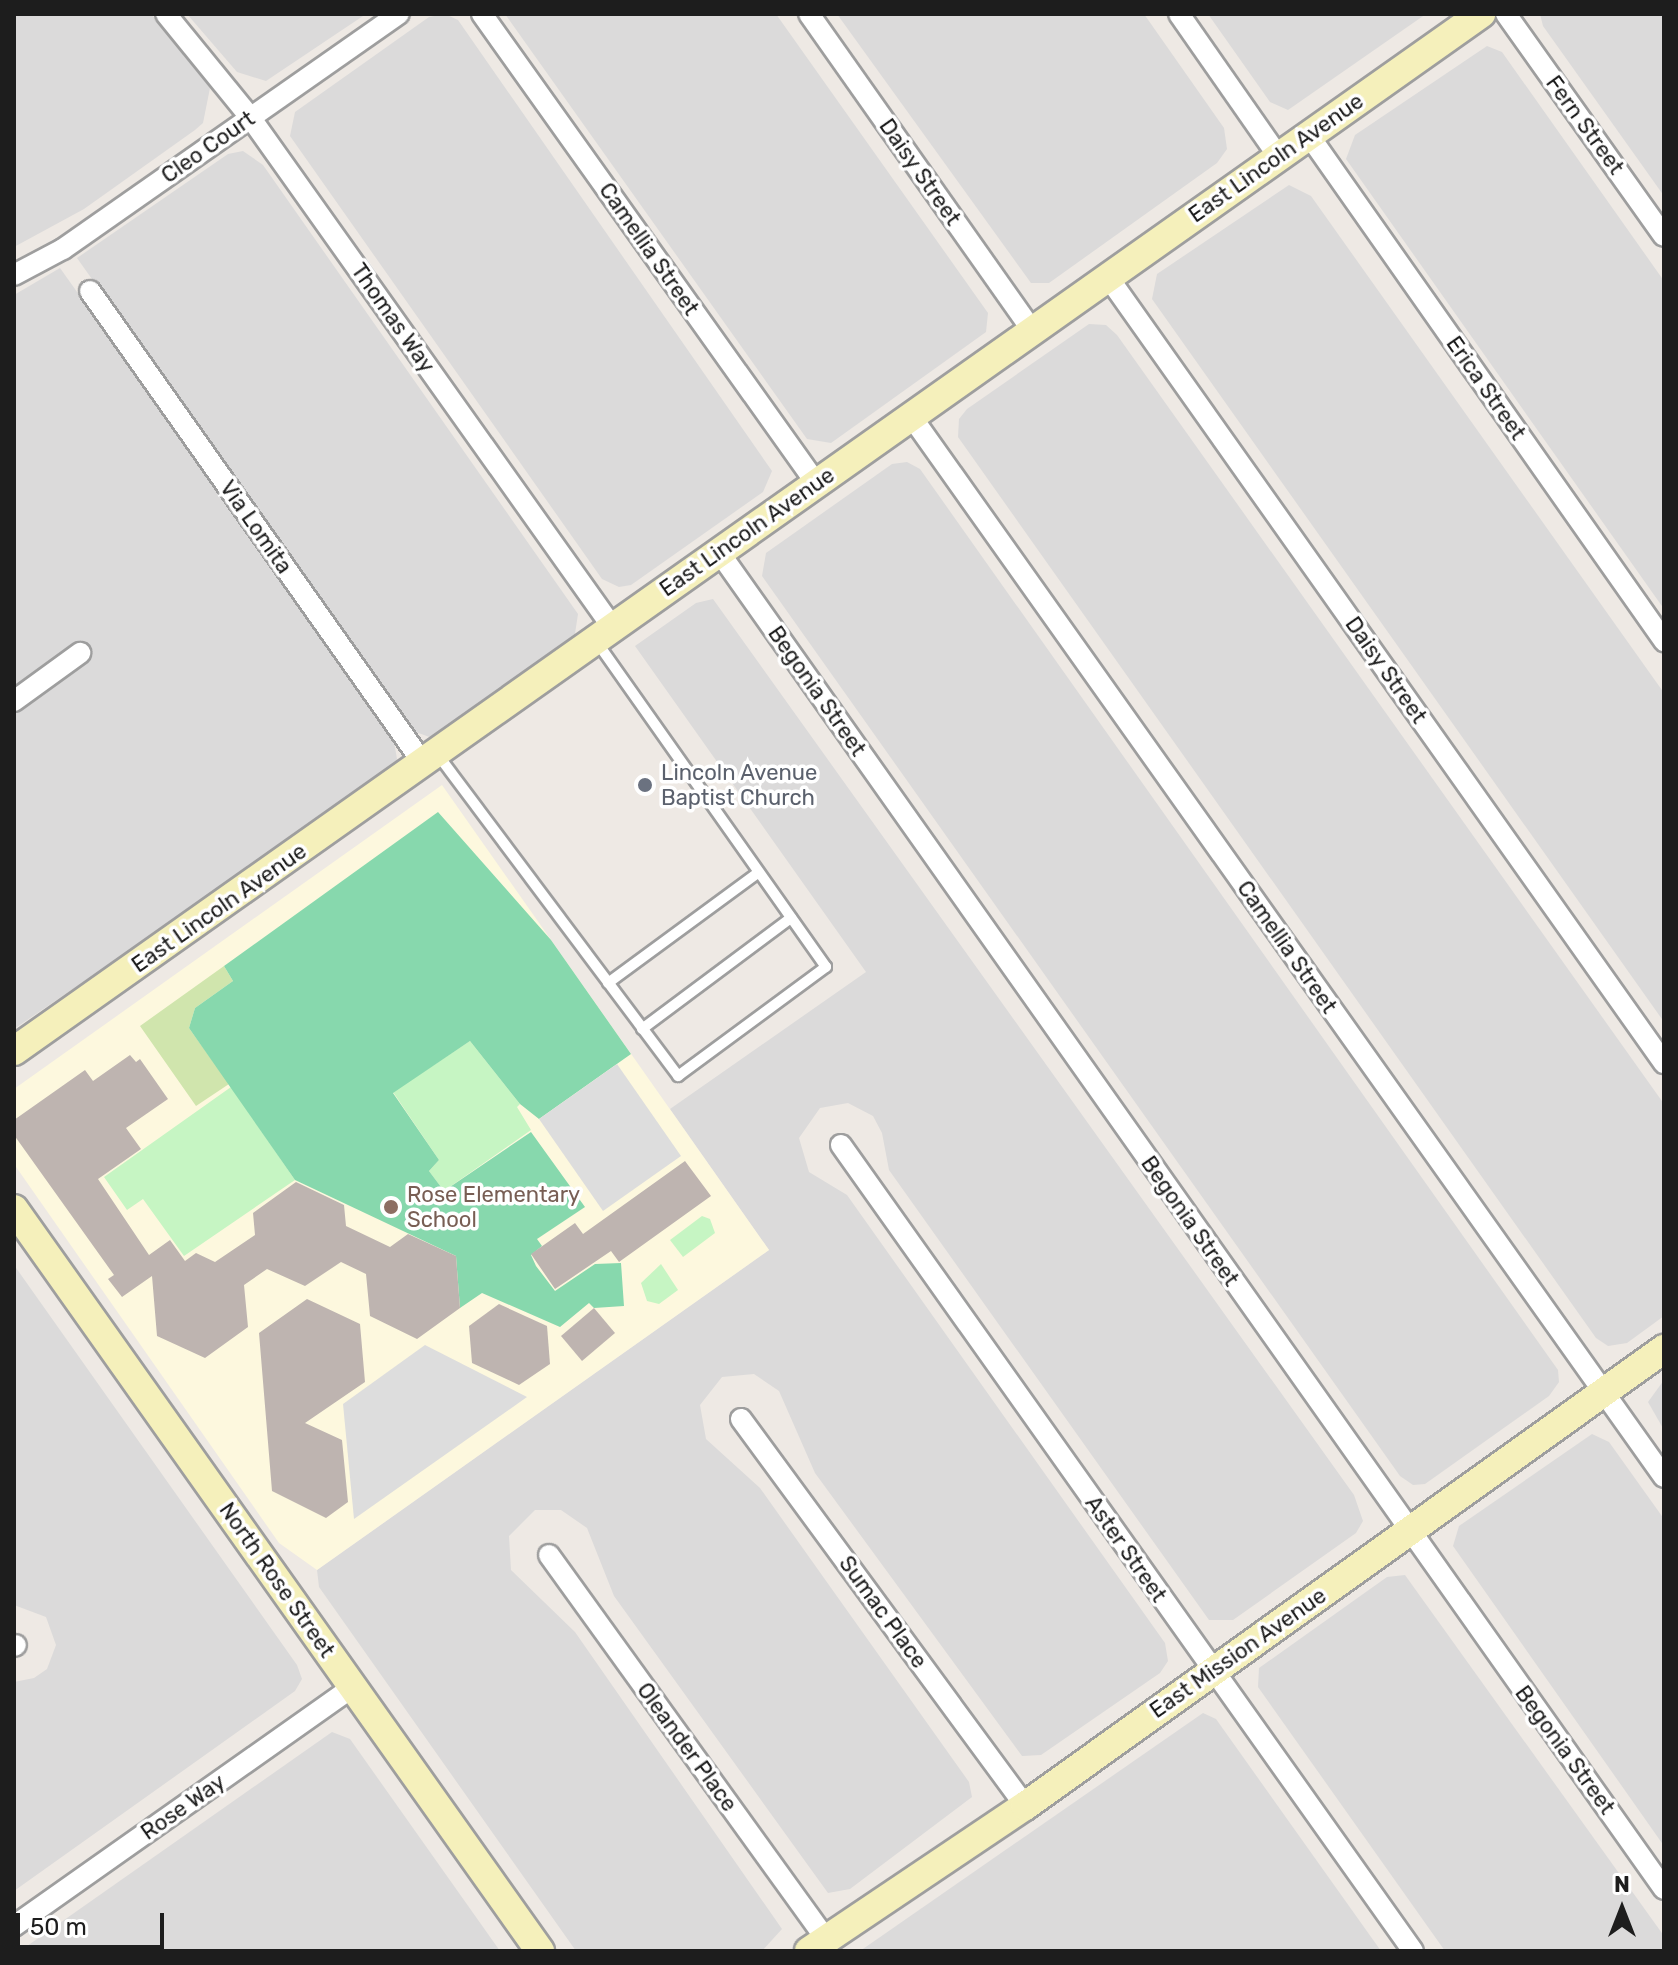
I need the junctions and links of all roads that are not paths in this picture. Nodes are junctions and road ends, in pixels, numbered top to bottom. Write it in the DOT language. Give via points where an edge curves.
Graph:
graph roads {
  1 [pos="166,14"];
  2 [pos="399,14"];
  3 [pos="482,14"];
  4 [pos="809,14"];
  5 [pos="1179,14"];
  6 [pos="1481,14"];
  7 [pos="1506,14"];
  8 [pos="250,117"];
  9 [pos="1308,134"];
  10 [pos="1278,156"];
  11 [pos="1664,236"];
  12 [pos="14,275"];
  13 [pos="1108,277"];
  14 [pos="90,291"];
  15 [pos="1032,330"];
  16 [pos="911,416"];
  17 [pos="816,483"];
  18 [pos="719,552"];
  19 [pos="604,634"];
  20 [pos="1664,641"];
  21 [pos="80,653"];
  22 [pos="14,701"];
  23 [pos="430,758"];
  24 [pos="759,872"];
  25 [pos="791,918"];
  26 [pos="608,983"];
  27 [pos="642,1029"];
  28 [pos="14,1051"];
  29 [pos="1664,1063"];
  30 [pos="841,1145"];
  31 [pos="14,1209"];
  32 [pos="1664,1349"];
  33 [pos="1603,1393"];
  34 [pos="741,1419"];
  35 [pos="1664,1477"];
  36 [pos="1409,1533"];
  37 [pos="549,1555"];
  38 [pos="1212,1671"];
  39 [pos="353,1687"];
  40 [pos="1025,1806"];
  41 [pos="1664,1889"];
  42 [pos="14,1926"];
  43 [pos="818,1945"];
  44 [pos="540,1951"];
  45 [pos="1413,1951"];
  1 -- 8 [label="street, Thomas Way"];
  2 -- 8 [label="street, Cleo Court"];
  3 -- 17 [label="street, Camellia Street"];
  4 -- 15 [label="street, Daisy Street"];
  5 -- 10 [label="street"];
  6 -- 9 [label="main road, East Lincoln Avenue"];
  7 -- 11 [label="street, Fern Street"];
  8 -- 12 [label="street, Cleo Court" via="63,249"];
  8 -- 19 [label="street, Thomas Way"];
  9 -- 10 [label="main road, East Lincoln Avenue"];
  9 -- 20 [label="street, Erica Street"];
  10 -- 13 [label="main road, East Lincoln Avenue"];
  13 -- 15 [label="main road, East Lincoln Avenue"];
  13 -- 29 [label="street, Daisy Street"];
  14 -- 23 [label="street, Via Lomita"];
  15 -- 16 [label="main road, East Lincoln Avenue"];
  16 -- 17 [label="main road, East Lincoln Avenue"];
  16 -- 33 [label="street, Camellia Street"];
  17 -- 18 [label="main road, East Lincoln Avenue"];
  18 -- 19 [label="main road, East Lincoln Avenue"];
  18 -- 36 [label="street, Begonia Street"];
  19 -- 23 [label="main road, East Lincoln Avenue"];
  19 -- 24 [label="lane"];
  21 -- 22 [label="street"];
  23 -- 26 [label="lane"];
  23 -- 28 [label="main road, East Lincoln Avenue"];
  24 -- 25 [label="lane"];
  24 -- 26 [label="lane"];
  25 -- 27 [label="lane"];
  25 -- 27 [label="lane" via="826,967 678,1076"];
  26 -- 27 [label="lane"];
  30 -- 38 [label="street, Aster Street"];
  31 -- 39 [label="main road, North Rose Street"];
  32 -- 33 [label="main road, East Mission Avenue"];
  33 -- 35 [label="street, Camellia Street"];
  33 -- 36 [label="main road, East Mission Avenue"];
  34 -- 40 [label="street, Sumac Place"];
  36 -- 38 [label="main road, East Mission Avenue"];
  36 -- 41 [label="street, Begonia Street"];
  37 -- 43 [label="street, Oleander Place"];
  38 -- 40 [label="main road, East Mission Avenue"];
  38 -- 45 [label="street, Aster Street"];
  39 -- 42 [label="street, Rose Way"];
  39 -- 44 [label="main road, North Rose Street"];
  40 -- 43 [label="main road, East Mission Avenue"];
}
